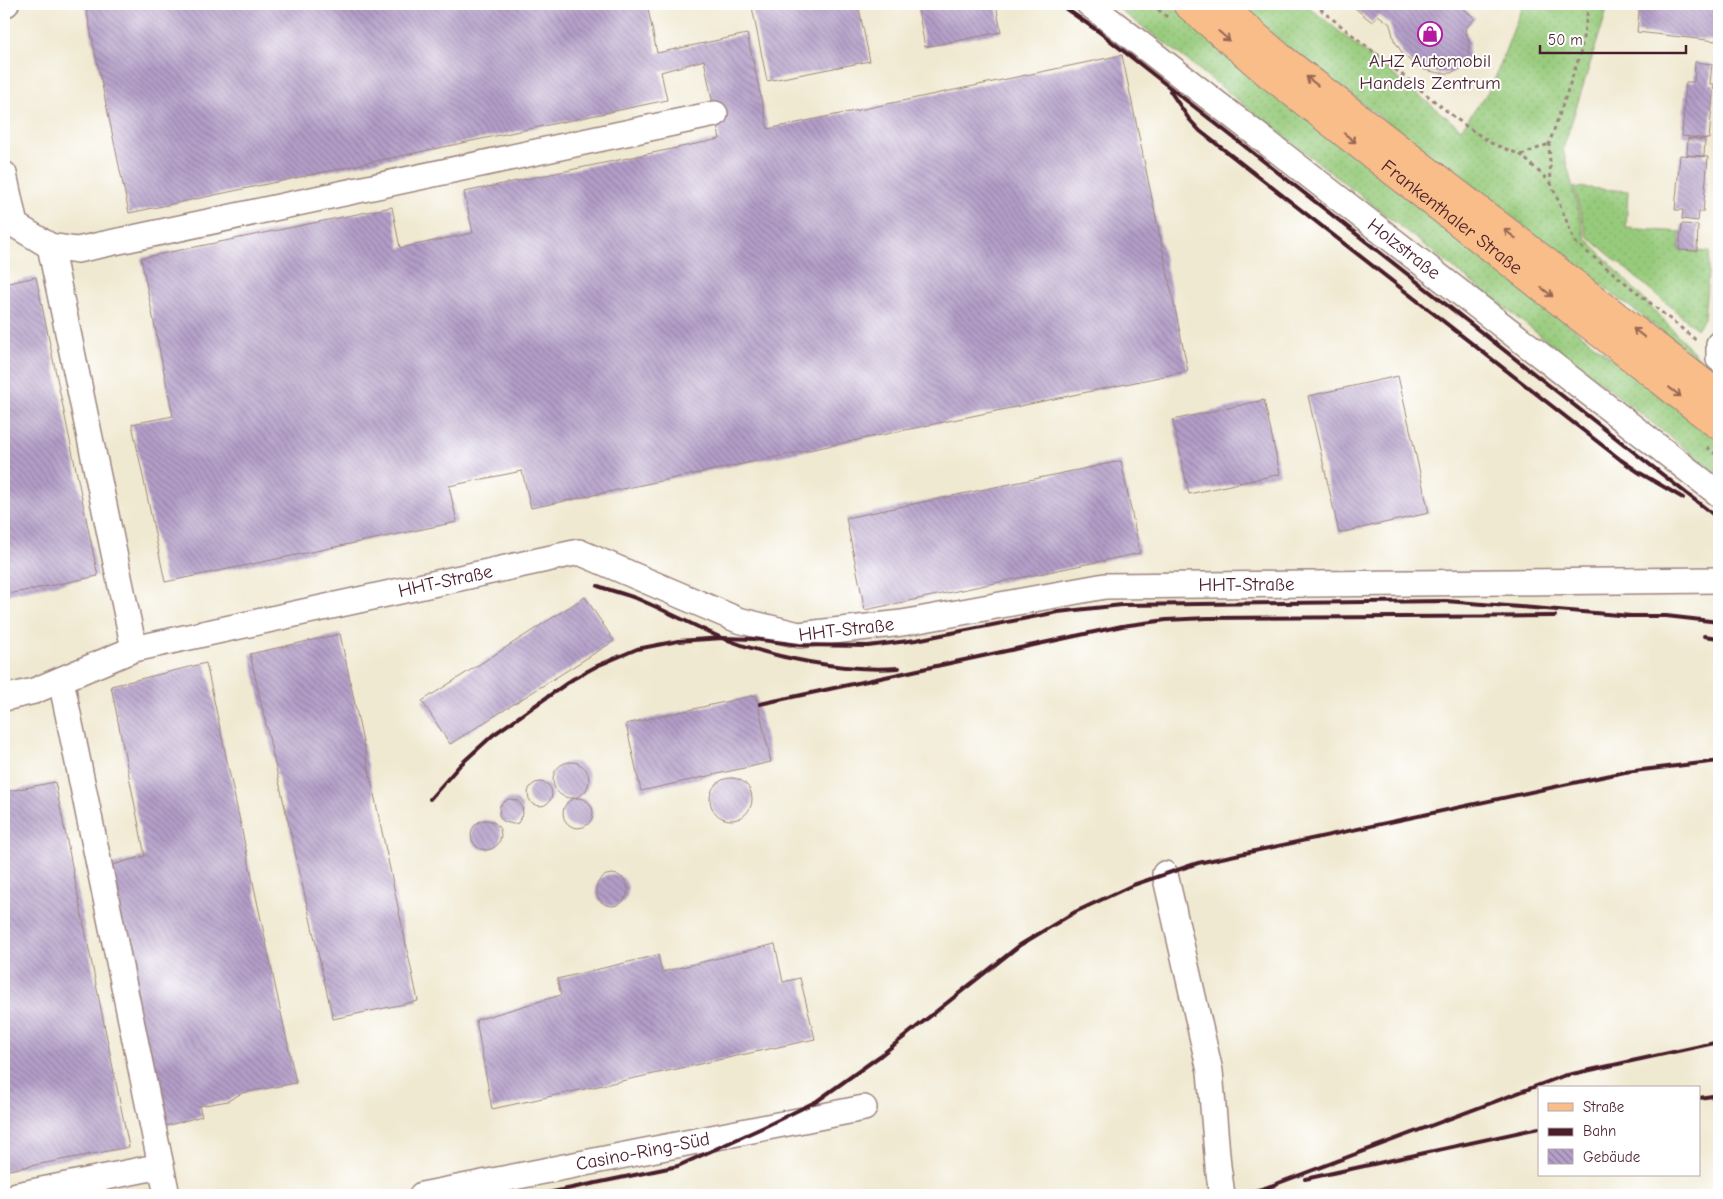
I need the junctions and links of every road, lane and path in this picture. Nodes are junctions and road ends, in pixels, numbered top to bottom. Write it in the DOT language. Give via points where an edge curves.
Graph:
graph roads {
  1 [pos="1089,4"];
  2 [pos="1187,4"];
  3 [pos="1219,4"];
  4 [pos="1314,4"];
  5 [pos="1590,4"];
  6 [pos="715,114"];
  7 [pos="1549,144"];
  8 [pos="1521,156"];
  9 [pos="4,174"];
  10 [pos="1551,183"];
  11 [pos="50,246"];
  12 [pos="1719,354"];
  13 [pos="1719,395"];
  14 [pos="1719,426"];
  15 [pos="1719,494"];
  16 [pos="1719,580"];
  17 [pos="134,649"];
  18 [pos="61,680"];
  19 [pos="4,698"];
  20 [pos="1165,874"];
  21 [pos="864,1108"];
  22 [pos="162,1166"];
  23 [pos="495,1188"];
  24 [pos="17,1195"];
  25 [pos="167,1195"];
  26 [pos="422,1195"];
  27 [pos="1222,1195"];
  1 -- 15 [label="lane, Holzstraße"];
  2 -- 14 [label="main road, Frankenthaler Straße, one-way" via="1270,75"];
  13 -- 3 [label="main road, Frankenthaler Straße, one-way" via="1280,57"];
  4 -- 8 [label="path" via="1463,124"];
  5 -- 7 [label="path" via="1580,55"];
  6 -- 11 [label="lane" via="77,250"];
  7 -- 8 [label="path"];
  7 -- 10 [label="path"];
  8 -- 10 [label="path"];
  9 -- 11 [label="lane" via="15,225"];
  10 -- 12 [label="path" via="1575,242"];
  11 -- 17 [label="lane"];
  16 -- 17 [label="lane, HHT-Straße" via="1105,586 902,623 799,635 738,620 579,552"];
  17 -- 18 [label="lane, HHT-Straße"];
  18 -- 19 [label="lane, HHT-Straße"];
  18 -- 22 [label="lane"];
  20 -- 27 [label="lane" via="1210,1071"];
  21 -- 23 [label="lane, Casino-Ring-Süd"];
  22 -- 24 [label="lane"];
  22 -- 25 [label="lane"];
  23 -- 26 [label="lane, Casino-Ring-Süd"];
}
